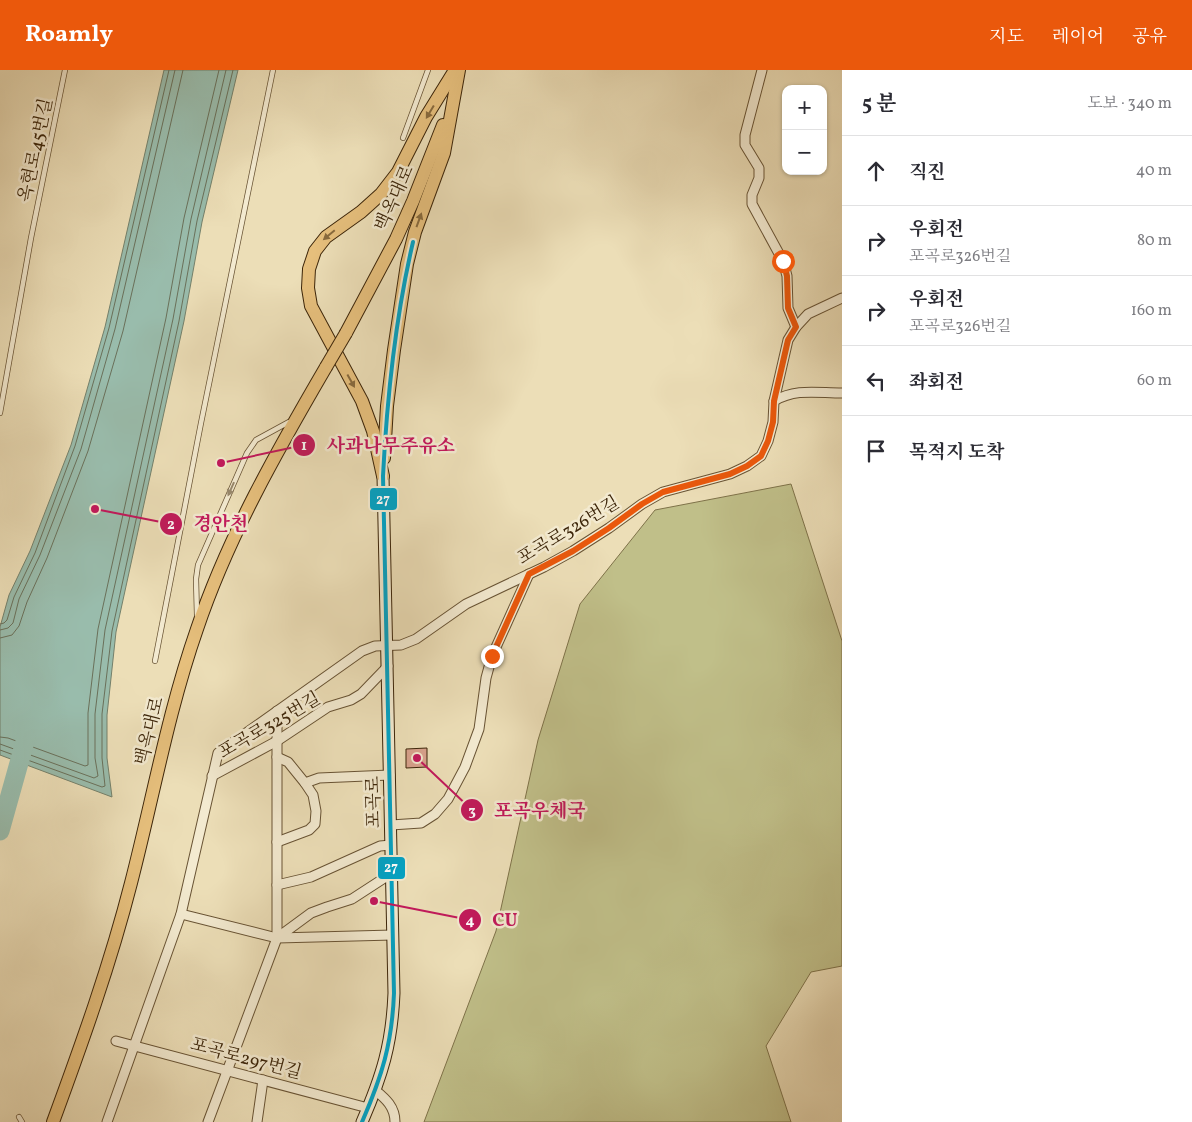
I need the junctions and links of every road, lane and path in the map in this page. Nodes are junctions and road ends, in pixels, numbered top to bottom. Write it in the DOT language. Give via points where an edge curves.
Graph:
graph roads {
  1 [pos="65,70"];
  2 [pos="273,70"];
  3 [pos="428,70"];
  4 [pos="458,70"];
  5 [pos="762,70"];
  6 [pos="403,138"];
  7 [pos="842,298"];
  8 [pos="796,327"];
  9 [pos="842,393"];
  10 [pos="774,401"];
  11 [pos="0,414"];
  12 [pos="297,418"];
  13 [pos="383,476"];
  14 [pos="529,574"];
  15 [pos="198,626"];
  16 [pos="388,646"];
  17 [pos="155,661"];
  18 [pos="388,666"];
  19 [pos="277,711"];
  20 [pos="277,741"];
  21 [pos="277,757"];
  22 [pos="390,775"];
  23 [pos="212,776"];
  24 [pos="305,782"];
  25 [pos="391,826"];
  26 [pos="277,842"];
  27 [pos="391,845"];
  28 [pos="392,873"];
  29 [pos="277,884"];
  30 [pos="181,914"];
  31 [pos="393,935"];
  32 [pos="277,938"];
  33 [pos="116,1040"];
  34 [pos="134,1045"];
  35 [pos="227,1070"];
  36 [pos="263,1080"];
  37 [pos="375,1090"];
  38 [pos="368,1108"];
  39 [pos="16,1122"];
  40 [pos="22,1122"];
  41 [pos="53,1122"];
  42 [pos="107,1122"];
  43 [pos="208,1122"];
  44 [pos="257,1122"];
  45 [pos="362,1122"];
  46 [pos="395,1122"];
  1 -- 11 [label="lane, 옥현로45번길" via="30,238"];
  2 -- 17 [label="lane"];
  3 -- 6 [label="lane"];
  4 -- 12 [label="main road, 백옥대로, bridge" via="447,114 396,239"];
  13 -- 4 [label="main road, one-way" via="387,406 401,299 415,232 444,153"];
  4 -- 13 [label="main road, one-way" via="426,117 398,172 381,194 326,237 315,251 309,269 311,306 362,401 373,431"];
  5 -- 8 [label="street" via="745,135 745,145 759,168 752,204 783,261 788,308"];
  7 -- 8 [label="street, 포곡로326번길" via="808,314"];
  8 -- 10 [label="street, 포곡로326번길" via="788,340"];
  9 -- 10 [label="street" via="796,392"];
  10 -- 14 [label="street, 포곡로326번길" via="768,441 761,456 747,466 730,474 663,492 580,546"];
  12 -- 15 [label="main road, 백옥대로" via="234,540"];
  12 -- 15 [label="lane, one-way" via="256,440 247,453 198,564"];
  13 -- 16 [label="street, 포곡로"];
  14 -- 16 [label="street, 포곡로326번길" via="466,604 416,639"];
  14 -- 25 [label="street" via="492,656 479,729 465,767 448,799 421,824"];
  15 -- 41 [label="main road, 백옥대로" via="172,712 116,937 96,1004"];
  16 -- 18 [label="street, 포곡로"];
  16 -- 19 [label="street, 포곡로326번길" via="375,646 362,652"];
  18 -- 20 [label="street, 포곡로325번길" via="361,694 328,707"];
  18 -- 22 [label="street, 포곡로"];
  19 -- 20 [label="street"];
  19 -- 23 [label="street, 포곡로326번길" via="218,753"];
  20 -- 21 [label="street"];
  20 -- 23 [label="street, 포곡로325번길"];
  21 -- 24 [label="street" via="288,762"];
  21 -- 26 [label="street"];
  22 -- 24 [label="street" via="319,778"];
  22 -- 25 [label="street, 포곡로"];
  23 -- 30 [label="street, 포곡로326번길"];
  24 -- 26 [label="street" via="313,795 315,824 309,830"];
  25 -- 27 [label="street, 포곡로"];
  26 -- 29 [label="street"];
  27 -- 28 [label="street, 포곡로"];
  27 -- 29 [label="street" via="380,846 311,877"];
  28 -- 31 [label="street, 포곡로"];
  28 -- 32 [label="street" via="352,899 311,913"];
  29 -- 32 [label="street"];
  30 -- 32 [label="street"];
  30 -- 34 [label="street, 포곡로326번길"];
  31 -- 32 [label="street"];
  31 -- 37 [label="street, 포곡로" via="393,1018 390,1042"];
  32 -- 35 [label="street"];
  33 -- 34 [label="street, 포곡로297번길"];
  34 -- 35 [label="street, 포곡로297번길"];
  34 -- 42 [label="street, 포곡로326번길"];
  35 -- 36 [label="street, 포곡로297번길"];
  35 -- 43 [label="street"];
  36 -- 38 [label="street, 포곡로297번길"];
  36 -- 44 [label="street"];
  37 -- 38 [label="street, 포곡로"];
  37 -- 46 [label="street" via="389,1103"];
  38 -- 45 [label="street, 포곡로"];
  39 -- 40 [label="lane" via="19,1118"];
}
